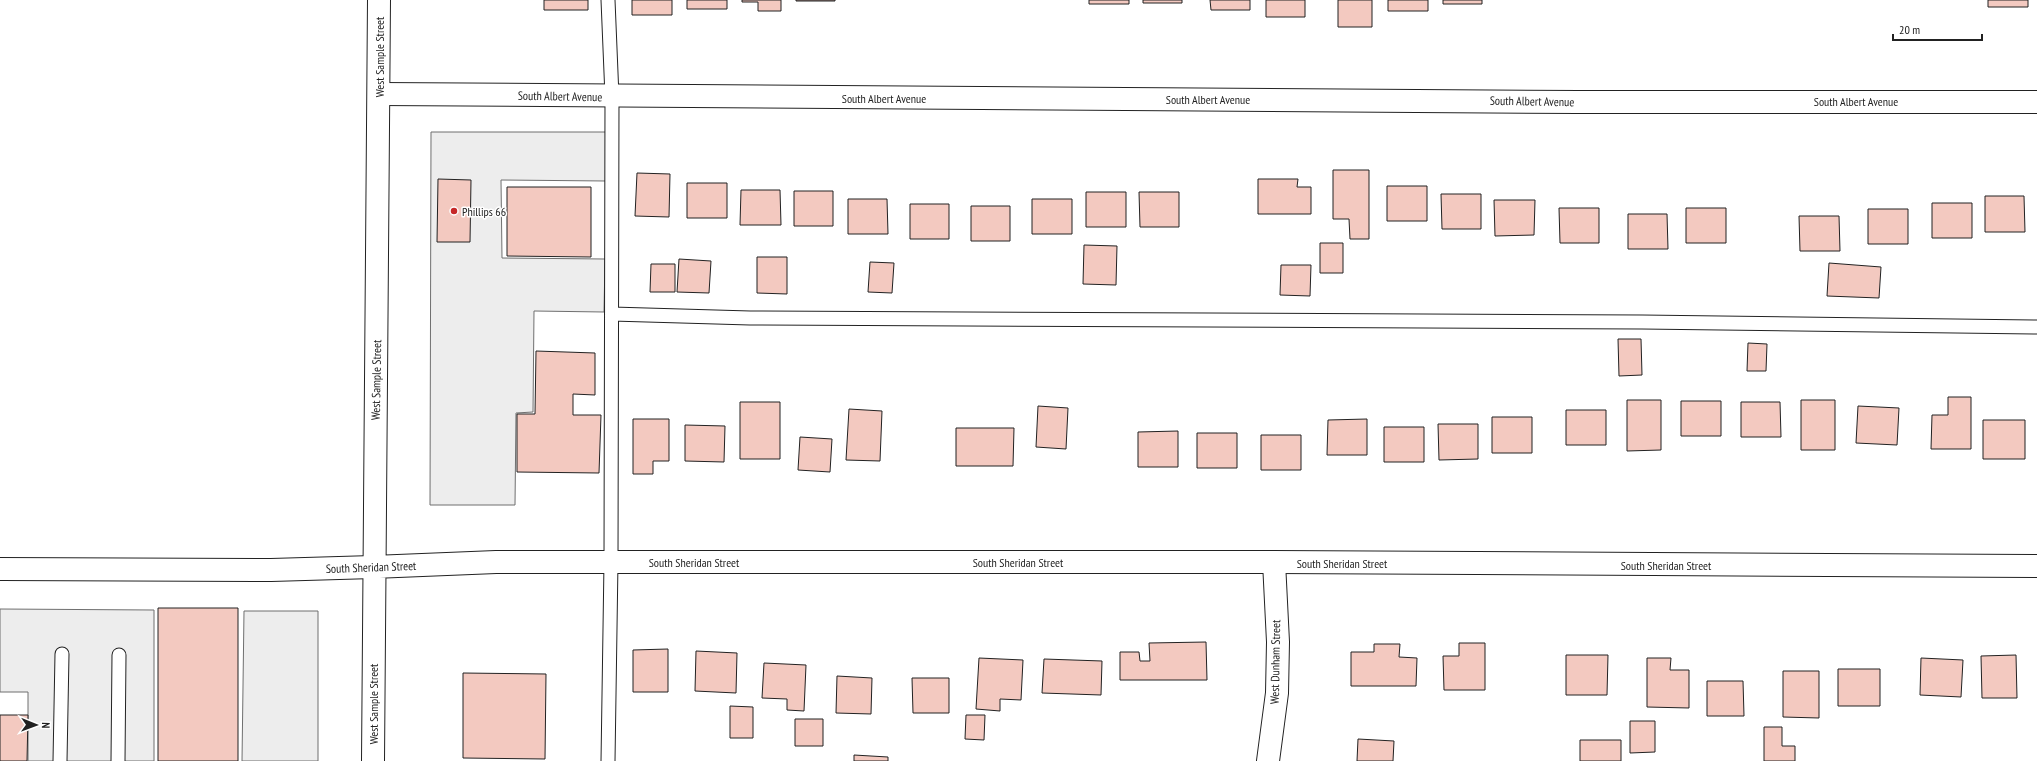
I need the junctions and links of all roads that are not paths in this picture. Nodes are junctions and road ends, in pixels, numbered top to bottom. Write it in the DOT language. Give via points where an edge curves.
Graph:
graph roads {
  1 [pos="380,0"];
  2 [pos="608,0"];
  3 [pos="379,94"];
  4 [pos="612,96"];
  5 [pos="2037,102"];
  6 [pos="612,314"];
  7 [pos="2037,327"];
  8 [pos="611,562"];
  9 [pos="1274,562"];
  10 [pos="2037,566"];
  11 [pos="374,567"];
  12 [pos="0,569"];
  13 [pos="62,654"];
  14 [pos="119,655"];
  15 [pos="60,761"];
  16 [pos="118,761"];
  17 [pos="373,761"];
  18 [pos="608,761"];
  19 [pos="1268,761"];
  1 -- 3 [label="street, West Sample Street"];
  2 -- 4 [label="lane"];
  3 -- 4 [label="street, South Albert Avenue"];
  3 -- 11 [label="street, West Sample Street"];
  4 -- 5 [label="street, South Albert Avenue"];
  4 -- 6 [label="lane"];
  6 -- 7 [label="lane" via="750,318 1642,322"];
  6 -- 8 [label="lane"];
  8 -- 9 [label="street, South Sheridan Street"];
  8 -- 11 [label="street, South Sheridan Street" via="496,562"];
  8 -- 18 [label="lane"];
  9 -- 10 [label="street, South Sheridan Street"];
  9 -- 19 [label="street, West Dunham Street" via="1278,642 1277,693"];
  11 -- 12 [label="street, South Sheridan Street" via="255,570"];
  11 -- 17 [label="street, West Sample Street"];
  13 -- 15 [label="lane"];
  14 -- 16 [label="lane"];
}
